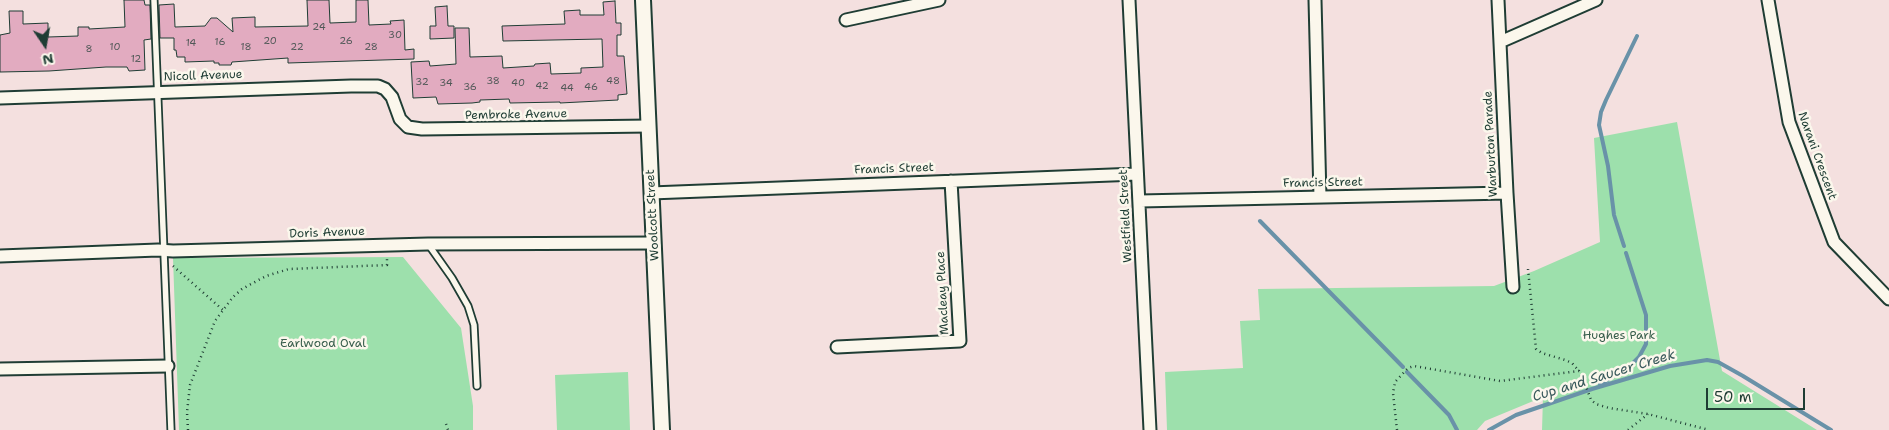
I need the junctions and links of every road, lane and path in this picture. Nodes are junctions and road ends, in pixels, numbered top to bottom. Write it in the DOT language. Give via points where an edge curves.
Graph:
graph roads {
  1 [pos="154,0"];
  2 [pos="643,0"];
  3 [pos="939,0"];
  4 [pos="1129,0"];
  5 [pos="1315,0"];
  6 [pos="1498,0"];
  7 [pos="1596,0"];
  8 [pos="1768,0"];
  9 [pos="846,20"];
  10 [pos="1500,42"];
  11 [pos="158,92"];
  12 [pos="0,98"];
  13 [pos="395,107"];
  14 [pos="648,126"];
  15 [pos="1137,174"];
  16 [pos="951,181"];
  17 [pos="651,193"];
  18 [pos="1507,193"];
  19 [pos="1320,197"];
  20 [pos="1140,201"];
  21 [pos="654,243"];
  22 [pos="428,244"];
  23 [pos="164,254"];
  24 [pos="387,254"];
  25 [pos="0,256"];
  26 [pos="1528,269"];
  27 [pos="1513,287"];
  28 [pos="1889,299"];
  29 [pos="222,310"];
  30 [pos="836,347"];
  31 [pos="168,366"];
  32 [pos="0,369"];
  33 [pos="1579,371"];
  34 [pos="477,386"];
  35 [pos="1648,414"];
  36 [pos="446,424"];
  37 [pos="171,430"];
  38 [pos="188,430"];
  39 [pos="448,430"];
  40 [pos="662,430"];
  41 [pos="1150,430"];
  42 [pos="1397,430"];
  43 [pos="1628,430"];
  44 [pos="1709,430"];
  1 -- 11 [label="lane"];
  2 -- 14 [label="street, Woolcott Street"];
  3 -- 9 [label="street"];
  4 -- 15 [label="street, Westfield Street"];
  5 -- 19 [label="street"];
  6 -- 10 [label="street, Warburton Parade"];
  7 -- 10 [label="street"];
  8 -- 28 [label="street, Narani Crescent" via="1789,122 1834,242"];
  10 -- 18 [label="street, Warburton Parade"];
  11 -- 12 [label="street, Nicoll Avenue"];
  11 -- 13 [label="street, Nicoll Avenue" via="378,86 392,97"];
  11 -- 23 [label="lane"];
  13 -- 14 [label="street, Pembroke Avenue" via="408,127 422,130"];
  14 -- 17 [label="street, Woolcott Street"];
  15 -- 16 [label="street, Francis Street"];
  15 -- 20 [label="street, Westfield Street"];
  16 -- 17 [label="street, Francis Street"];
  16 -- 30 [label="street, Macleay Place" via="960,341"];
  17 -- 21 [label="street, Woolcott Street"];
  18 -- 19 [label="street, Francis Street"];
  18 -- 27 [label="street, Warburton Parade"];
  19 -- 20 [label="street, Francis Street"];
  20 -- 41 [label="street, Westfield Street"];
  21 -- 22 [label="street, Doris Avenue"];
  21 -- 40 [label="street, Woolcott Street"];
  22 -- 23 [label="street, Doris Avenue" via="173,251"];
  22 -- 34 [label="lane" via="468,306 474,325"];
  23 -- 25 [label="street, Doris Avenue"];
  23 -- 29 [label="path"];
  23 -- 31 [label="lane"];
  24 -- 29 [label="path" via="387,265 277,272 242,289"];
  26 -- 33 [label="path" via="1536,349 1572,363"];
  29 -- 38 [label="path" via="190,385"];
  31 -- 32 [label="street"];
  31 -- 37 [label="lane"];
  33 -- 35 [label="path" via="1591,400 1596,404"];
  33 -- 42 [label="path" via="1500,381 1414,366 1395,382"];
  35 -- 43 [label="path"];
  35 -- 44 [label="path"];
  36 -- 39 [label="path"];
}
